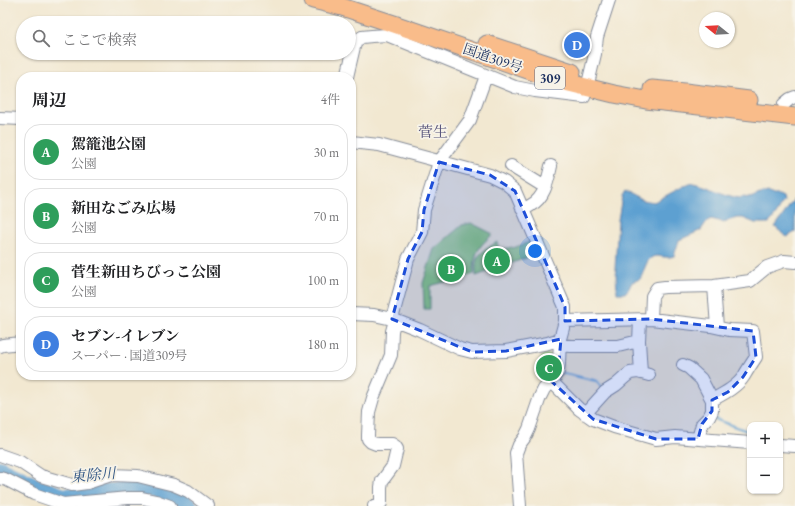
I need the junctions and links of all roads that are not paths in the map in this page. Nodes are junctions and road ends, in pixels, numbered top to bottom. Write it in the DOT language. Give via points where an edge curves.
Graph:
graph roads {
  1 [pos="313,0"];
  2 [pos="355,0"];
  3 [pos="609,0"];
  4 [pos="390,30"];
  5 [pos="356,41"];
  6 [pos="351,60"];
  7 [pos="348,72"];
  8 [pos="486,76"];
  9 [pos="588,82"];
  10 [pos="792,106"];
  11 [pos="0,118"];
  12 [pos="16,119"];
  13 [pos="356,143"];
  14 [pos="439,162"];
  15 [pos="551,166"];
  16 [pos="540,184"];
  17 [pos="510,187"];
  18 [pos="522,208"];
  19 [pos="795,262"];
  20 [pos="714,286"];
  21 [pos="356,314"];
  22 [pos="394,319"];
  23 [pos="646,320"];
  24 [pos="565,321"];
  25 [pos="717,327"];
  26 [pos="639,341"];
  27 [pos="560,342"];
  28 [pos="16,344"];
  29 [pos="0,346"];
  30 [pos="683,365"];
  31 [pos="551,381"];
  32 [pos="712,400"];
  33 [pos="585,414"];
  34 [pos="698,439"];
  35 [pos="747,443"];
  36 [pos="783,445"];
  37 [pos="795,446"];
  38 [pos="0,455"];
  39 [pos="0,478"];
  40 [pos="166,483"];
  41 [pos="165,504"];
  42 [pos="63,505"];
  43 [pos="208,506"];
  44 [pos="374,506"];
  45 [pos="520,506"];
  1 -- 4 [label="highway, 国道309号 / 309" via="342,8"];
  2 -- 9 [label="highway, 国道309号 / 309" via="558,68"];
  3 -- 9 [label="street" via="597,37"];
  4 -- 5 [label="street"];
  4 -- 8 [label="street"];
  4 -- 9 [label="highway, 国道309号 / 309" via="557,80"];
  6 -- 7 [label="street"];
  8 -- 9 [label="street" via="515,87 584,97"];
  8 -- 14 [label="street" via="470,120"];
  9 -- 10 [label="highway, 国道309号 / 309"];
  11 -- 12 [label="street"];
  13 -- 14 [label="street" via="379,145"];
  14 -- 17 [label="street" via="490,175"];
  14 -- 22 [label="street" via="424,210 422,232 408,259"];
  15 -- 18 [label="street" via="540,198 532,205"];
  16 -- 17 [label="street" via="515,168"];
  17 -- 18 [label="street" via="515,190"];
  18 -- 24 [label="street" via="565,308"];
  19 -- 20 [label="street" via="784,261 767,267 750,281"];
  20 -- 23 [label="street" via="657,288 652,296"];
  20 -- 25 [label="street"];
  21 -- 22 [label="street"];
  22 -- 27 [label="street" via="472,352 506,351"];
  22 -- 44 [label="street" via="390,354 369,412 368,439 376,444 392,444 397,449 393,466 382,481 381,503"];
  23 -- 24 [label="street"];
  23 -- 25 [label="street"];
  23 -- 26 [label="street"];
  24 -- 27 [label="street"];
  25 -- 32 [label="street" via="753,331 756,357 744,377 728,392"];
  26 -- 27 [label="street" via="618,346 571,346"];
  26 -- 33 [label="street" via="645,374 638,372 625,376 605,392"];
  27 -- 31 [label="street" via="558,372"];
  28 -- 29 [label="street"];
  30 -- 32 [label="street" via="701,379"];
  31 -- 33 [label="street"];
  31 -- 45 [label="street" via="540,397 529,429 516,453"];
  32 -- 34 [label="street" via="712,411 702,424"];
  33 -- 34 [label="street" via="614,427 656,439"];
  34 -- 35 [label="street"];
  36 -- 37 [label="street"];
  38 -- 40 [label="street" via="20,462 42,476 72,485 111,475 138,476"];
  39 -- 42 [label="street"];
  40 -- 41 [label="street"];
  40 -- 43 [label="street" via="188,491"];
  41 -- 42 [label="street" via="142,498 128,498"];
}
